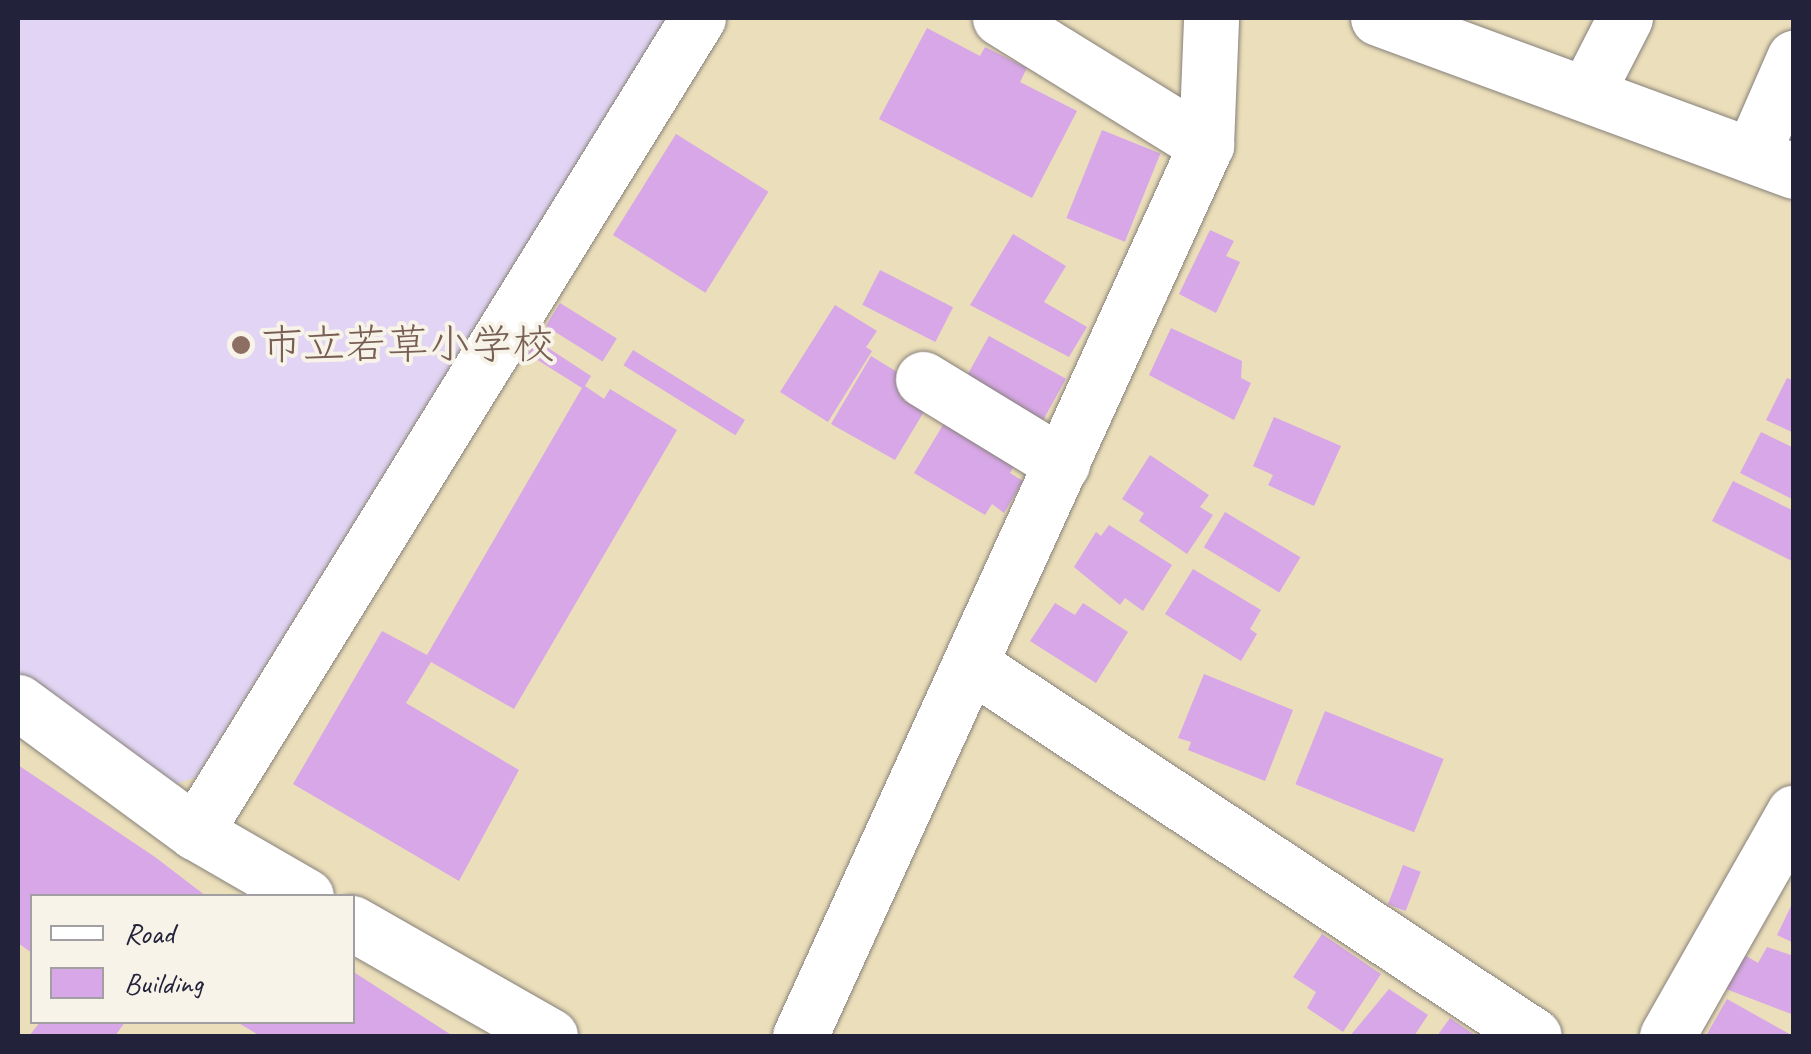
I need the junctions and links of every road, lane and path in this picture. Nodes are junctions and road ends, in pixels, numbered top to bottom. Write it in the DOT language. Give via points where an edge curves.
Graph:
graph roads {
  1 [pos="698,18"];
  2 [pos="1000,18"];
  3 [pos="1212,18"];
  4 [pos="1378,18"];
  5 [pos="1625,18"];
  6 [pos="1478,34"];
  7 [pos="1794,58"];
  8 [pos="1588,92"];
  9 [pos="1206,145"];
  10 [pos="1773,162"];
  11 [pos="923,378"];
  12 [pos="1062,464"];
  13 [pos="972,665"];
  14 [pos="18,702"];
  15 [pos="1794,812"];
  16 [pos="195,832"];
  17 [pos="303,894"];
  18 [pos="355,925"];
  19 [pos="550,1036"];
  20 [pos="800,1036"];
  21 [pos="1534,1036"];
  22 [pos="1667,1036"];
  1 -- 16 [label="street"];
  2 -- 9 [label="street"];
  3 -- 9 [label="street"];
  4 -- 6 [label="street"];
  5 -- 8 [label="street"];
  6 -- 8 [label="street"];
  7 -- 10 [label="street"];
  8 -- 10 [label="street"];
  9 -- 12 [label="street"];
  11 -- 12 [label="street"];
  12 -- 13 [label="street"];
  13 -- 20 [label="street"];
  13 -- 21 [label="street"];
  14 -- 16 [label="street"];
  15 -- 22 [label="street"];
  16 -- 17 [label="street"];
  18 -- 19 [label="street"];
}
